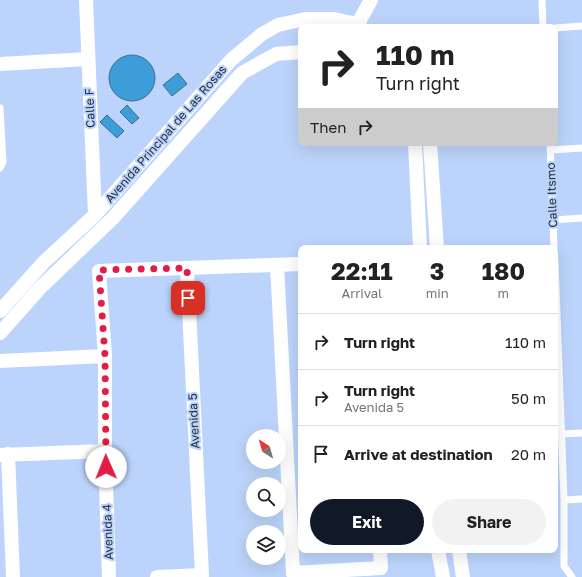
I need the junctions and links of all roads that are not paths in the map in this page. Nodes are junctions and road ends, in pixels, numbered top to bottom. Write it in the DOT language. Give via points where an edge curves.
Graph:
graph roads {
  1 [pos="86,0"];
  2 [pos="371,0"];
  3 [pos="542,0"];
  4 [pos="351,24"];
  5 [pos="359,24"];
  6 [pos="544,24"];
  7 [pos="582,26"];
  8 [pos="558,28"];
  9 [pos="298,52"];
  10 [pos="88,58"];
  11 [pos="0,64"];
  12 [pos="0,108"];
  13 [pos="415,146"];
  14 [pos="430,146"];
  15 [pos="550,146"];
  16 [pos="582,148"];
  17 [pos="0,168"];
  18 [pos="95,215"];
  19 [pos="582,218"];
  20 [pos="553,220"];
  21 [pos="420,245"];
  22 [pos="437,245"];
  23 [pos="554,245"];
  24 [pos="298,264"];
  25 [pos="277,265"];
  26 [pos="187,268"];
  27 [pos="0,311"];
  28 [pos="0,332"];
  29 [pos="558,335"];
  30 [pos="105,356"];
  31 [pos="0,361"];
  32 [pos="582,433"];
  33 [pos="562,434"];
  34 [pos="105,451"];
  35 [pos="4,454"];
  36 [pos="582,499"];
  37 [pos="564,500"];
  38 [pos="380,553"];
  39 [pos="439,553"];
  40 [pos="459,553"];
  41 [pos="13,577"];
  42 [pos="109,577"];
  43 [pos="157,577"];
  44 [pos="443,577"];
  45 [pos="463,577"];
  46 [pos="572,577"];
  1 -- 10 [label="street, Calle F"];
  2 -- 5 [label="street"];
  3 -- 6 [label="lane"];
  4 -- 18 [label="street, Avenida Principal de Las Rosas" via="334,19 305,19 278,25 262,34 231,60"];
  7 -- 8 [label="lane"];
  9 -- 28 [label="street, Avenida Principal de Las Rosas" via="276,54 242,73 113,218 40,288"];
  10 -- 11 [label="street"];
  10 -- 18 [label="street, Calle F"];
  12 -- 17 [label="lane" via="3,162"];
  13 -- 21 [label="street"];
  14 -- 22 [label="street"];
  15 -- 16 [label="lane"];
  15 -- 20 [label="lane, Calle Itsmo"];
  18 -- 27 [label="street, Avenida Principal de Las Rosas" via="44,262"];
  19 -- 20 [label="lane"];
  20 -- 23 [label="lane, Calle Itsmo"];
  24 -- 25 [label="street"];
  25 -- 26 [label="street"];
  25 -- 38 [label="street" via="293,573 381,568"];
  26 -- 30 [label="street, Avenida 4" via="99,270"];
  26 -- 43 [label="street, Avenida 5" via="202,575"];
  29 -- 33 [label="lane"];
  30 -- 31 [label="street"];
  30 -- 34 [label="street, Avenida 4"];
  32 -- 33 [label="lane"];
  33 -- 37 [label="lane"];
  34 -- 35 [label="street"];
  34 -- 42 [label="street, Avenida 4"];
  35 -- 41 [label="street"];
  36 -- 37 [label="lane"];
  37 -- 46 [label="lane" via="564,566"];
  39 -- 44 [label="street"];
  40 -- 45 [label="street"];
}
